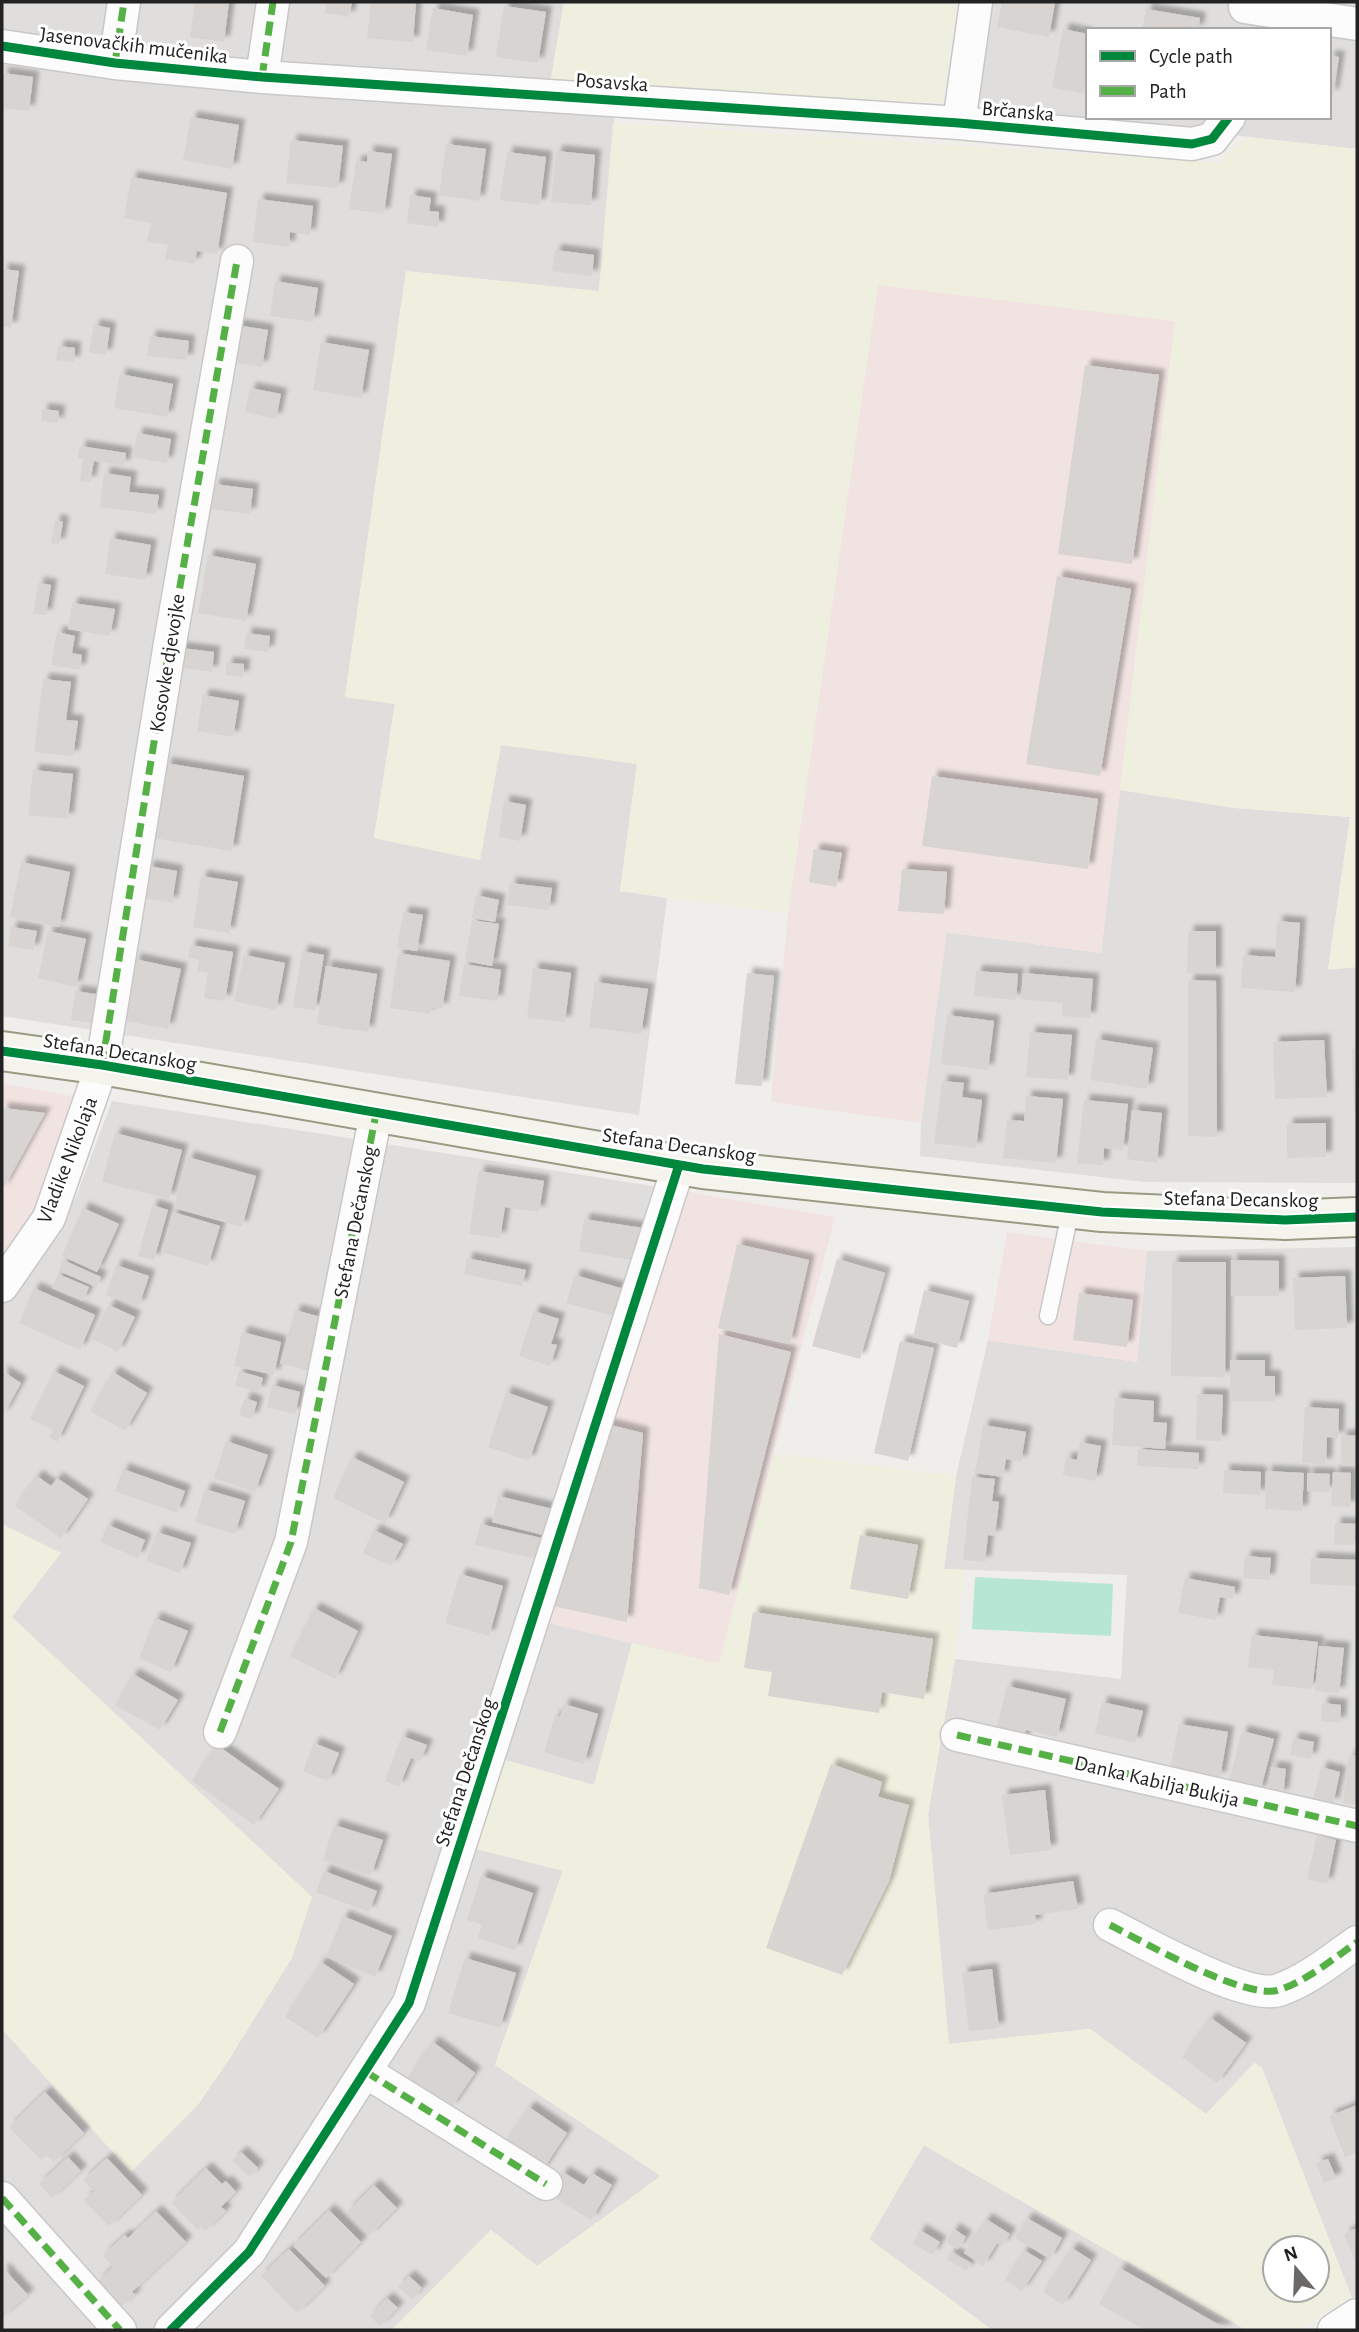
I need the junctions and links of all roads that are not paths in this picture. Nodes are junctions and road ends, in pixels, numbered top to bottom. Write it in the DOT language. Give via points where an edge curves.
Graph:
graph roads {
  1 [pos="124,2"];
  2 [pos="274,2"];
  3 [pos="976,2"];
  4 [pos="1244,13"];
  5 [pos="1357,24"];
  6 [pos="2,46"];
  7 [pos="115,63"];
  8 [pos="262,77"];
  9 [pos="1227,119"];
  10 [pos="959,123"];
  11 [pos="237,261"];
  12 [pos="2,1051"];
  13 [pos="102,1065"];
  14 [pos="376,1114"];
  15 [pos="679,1165"];
  16 [pos="1071,1209"];
  17 [pos="1357,1217"];
  18 [pos="2,1286"];
  19 [pos="1048,1316"];
  20 [pos="219,1732"];
  21 [pos="957,1735"];
  22 [pos="1357,1826"];
  23 [pos="1110,1925"];
  24 [pos="1357,1942"];
  25 [pos="366,2072"];
  26 [pos="546,2184"];
  27 [pos="2,2198"];
  28 [pos="1357,2315"];
  29 [pos="120,2330"];
  30 [pos="171,2330"];
  31 [pos="1334,2330"];
  1 -- 7 [label="street, Jasenovačkih mučenika"];
  2 -- 8 [label="street"];
  3 -- 10 [label="street, Brčanska"];
  4 -- 5 [label="street"];
  6 -- 7 [label="street, Jasenovačkih mučenika"];
  7 -- 8 [label="street, Jasenovačkih mučenika"];
  8 -- 10 [label="street, Posavska"];
  9 -- 10 [label="street, Brčanska" via="1212,139 1192,144"];
  11 -- 13 [label="street, Kosovke djevojke"];
  12 -- 13 [label="main road, Stefana Decanskog"];
  13 -- 14 [label="main road, Stefana Decanskog"];
  13 -- 18 [label="street, Vladike Nikolaja" via="49,1218"];
  14 -- 15 [label="main road, Stefana Decanskog"];
  14 -- 20 [label="street, Stefana Dečanskog" via="291,1542"];
  15 -- 16 [label="main road, Stefana Decanskog"];
  15 -- 25 [label="street, Stefana Dečanskog" via="410,2003"];
  16 -- 17 [label="main road, Stefana Decanskog" via="1285,1220"];
  16 -- 19 [label="lane"];
  21 -- 22 [label="street, Danka Kabilja Bukija"];
  23 -- 24 [label="street" via="1198,1969 1256,1991 1277,1991 1310,1976"];
  25 -- 26 [label="street"];
  25 -- 30 [label="street, Stefana Dečanskog" via="249,2252"];
  27 -- 29 [label="street"];
  28 -- 31 [label="street"];
}
